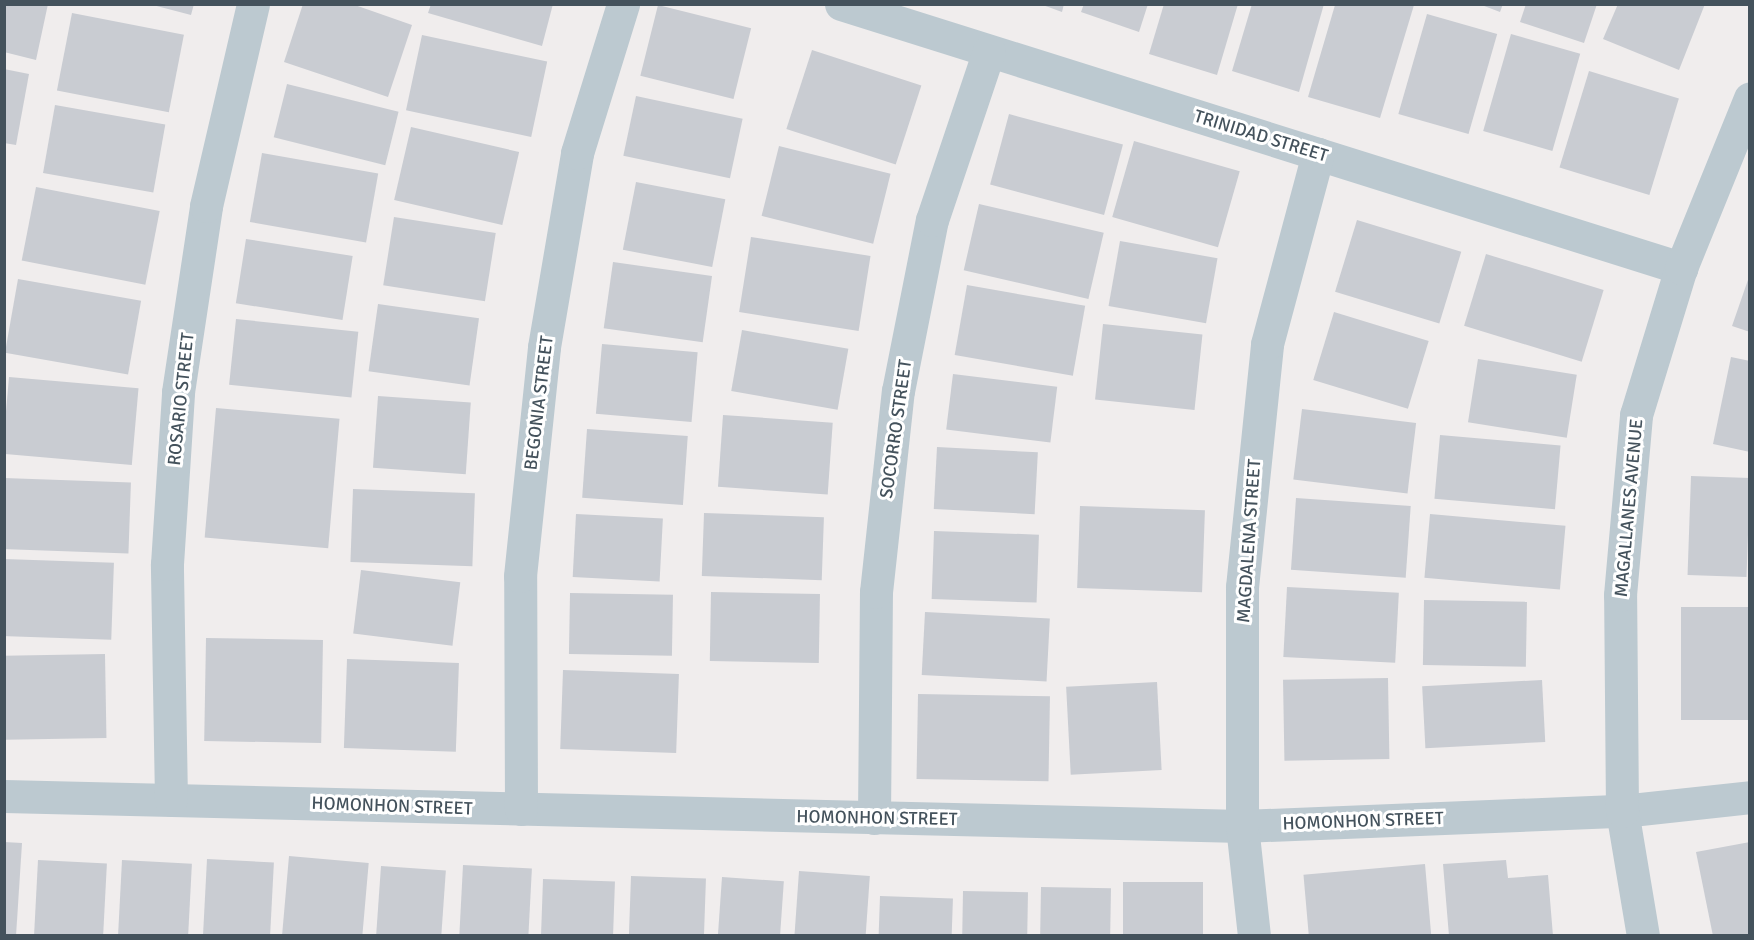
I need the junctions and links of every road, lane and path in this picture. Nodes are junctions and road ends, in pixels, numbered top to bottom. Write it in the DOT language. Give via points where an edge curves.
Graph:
graph roads {
  1 [pos="253,4"];
  2 [pos="623,4"];
  3 [pos="841,4"];
  4 [pos="989,51"];
  5 [pos="1749,98"];
  6 [pos="1318,154"];
  7 [pos="1681,268"];
  8 [pos="4,796"];
  9 [pos="1749,797"];
  10 [pos="171,800"];
  11 [pos="521,809"];
  12 [pos="1622,810"];
  13 [pos="874,818"];
  14 [pos="1242,826"];
  15 [pos="1254,936"];
  16 [pos="1644,936"];
  1 -- 10 [label="street, ROSARIO STREET" via="206,206 178,392 167,564"];
  2 -- 11 [label="street, BEGONIA STREET" via="578,153 544,347 520,576"];
  3 -- 4 [label="street, TRINIDAD STREET"];
  4 -- 6 [label="street, TRINIDAD STREET"];
  4 -- 13 [label="street, SOCORRO STREET" via="932,220 898,392 876,592"];
  5 -- 7 [label="street, MAGALLANES AVENUE"];
  6 -- 7 [label="street, TRINIDAD STREET"];
  6 -- 14 [label="street, MAGDALENA STREET" via="1267,344 1242,586"];
  7 -- 12 [label="street, MAGALLANES AVENUE" via="1636,415 1620,595"];
  8 -- 10 [label="street, HOMONHON STREET"];
  9 -- 12 [label="street, HOMONHON STREET"];
  10 -- 11 [label="street, HOMONHON STREET"];
  11 -- 13 [label="street, HOMONHON STREET"];
  12 -- 14 [label="street, HOMONHON STREET"];
  12 -- 16 [label="street, MAGALLANES AVENUE"];
  13 -- 14 [label="street, HOMONHON STREET"];
  14 -- 15 [label="street, MAGDALENA STREET"];
}
